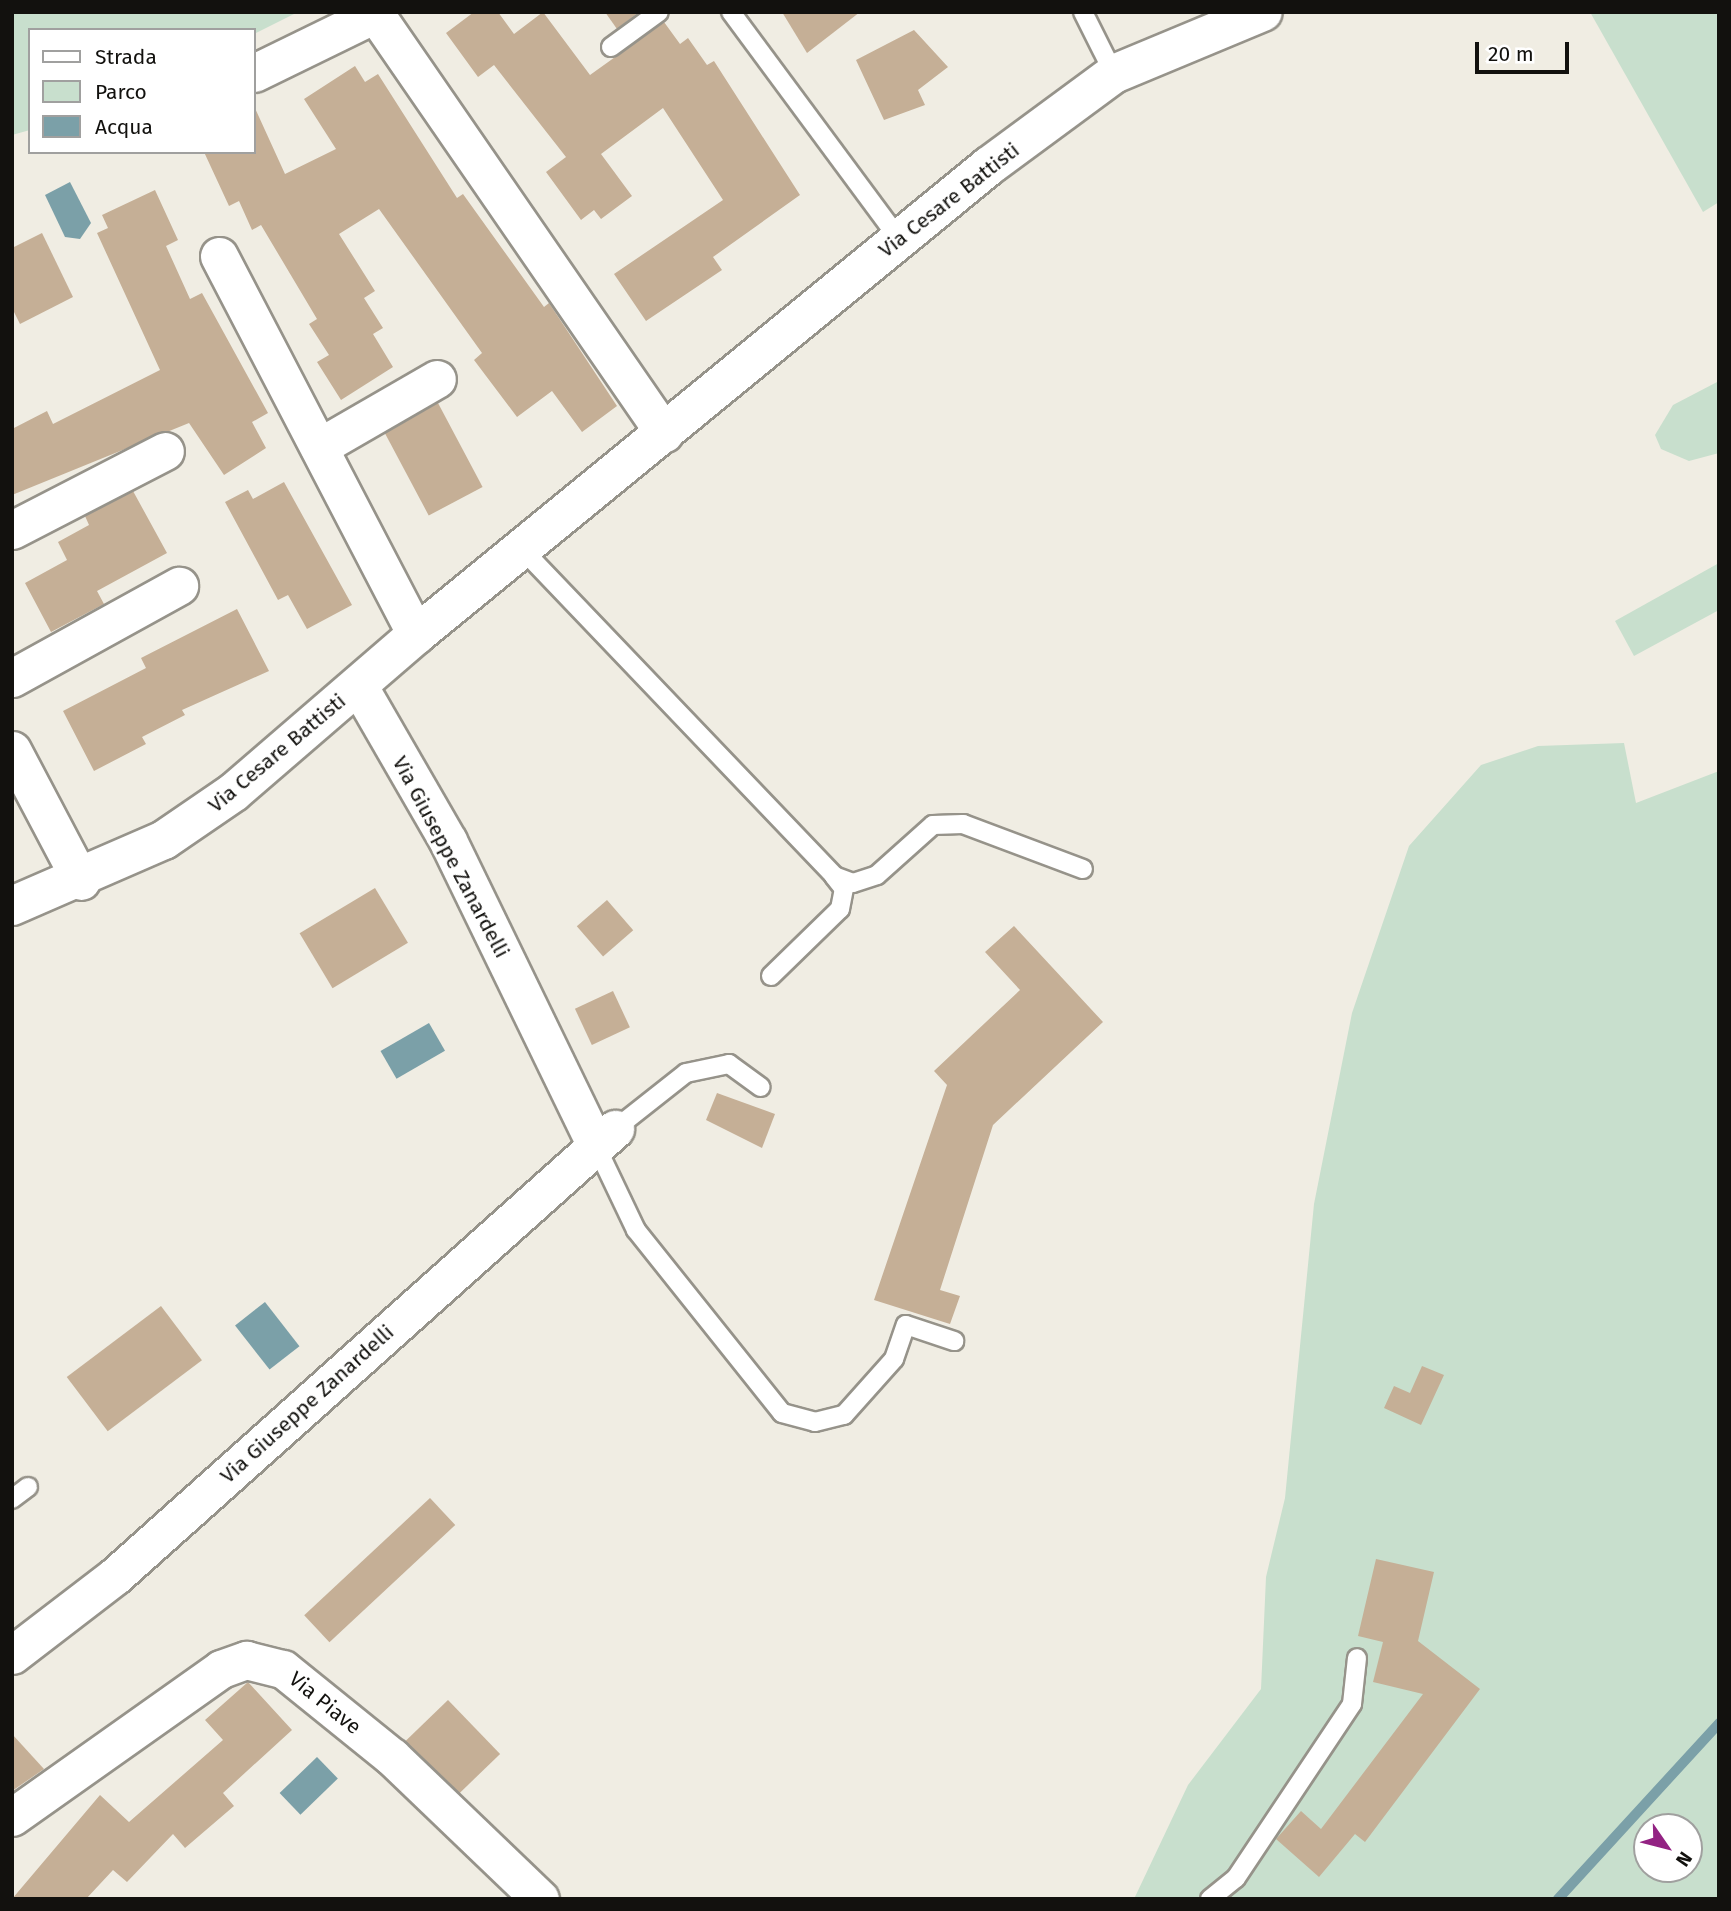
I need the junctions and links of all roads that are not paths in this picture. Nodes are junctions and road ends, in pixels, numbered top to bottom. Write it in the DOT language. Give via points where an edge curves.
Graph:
graph roads {
  1 [pos="659,12"];
  2 [pos="731,12"];
  3 [pos="1083,12"];
  4 [pos="1260,13"];
  5 [pos="377,14"];
  6 [pos="611,47"];
  7 [pos="256,72"];
  8 [pos="1114,74"];
  9 [pos="899,239"];
  10 [pos="219,256"];
  11 [pos="438,379"];
  12 [pos="664,433"];
  13 [pos="318,447"];
  14 [pos="165,452"];
  15 [pos="12,530"];
  16 [pos="522,549"];
  17 [pos="179,586"];
  18 [pos="416,635"];
  19 [pos="12,678"];
  20 [pos="358,685"];
  21 [pos="12,750"];
  22 [pos="1083,869"];
  23 [pos="834,876"];
  24 [pos="81,881"];
  25 [pos="12,906"];
  26 [pos="771,976"];
  27 [pos="761,1087"];
  28 [pos="605,1137"];
  29 [pos="954,1341"];
  30 [pos="28,1487"];
  31 [pos="12,1499"];
  32 [pos="12,1656"];
  33 [pos="1357,1658"];
  34 [pos="12,1816"];
  35 [pos="540,1899"];
  36 [pos="1210,1899"];
  1 -- 6 [label="lane"];
  2 -- 9 [label="lane"];
  3 -- 8 [label="lane"];
  4 -- 8 [label="street, Via Cesare Battisti"];
  5 -- 7 [label="street"];
  5 -- 12 [label="street"];
  8 -- 9 [label="street, Via Cesare Battisti"];
  9 -- 12 [label="street, Via Cesare Battisti"];
  10 -- 13 [label="street"];
  11 -- 13 [label="street"];
  12 -- 16 [label="street, Via Cesare Battisti"];
  13 -- 18 [label="street"];
  14 -- 15 [label="street"];
  16 -- 18 [label="street, Via Cesare Battisti"];
  16 -- 23 [label="lane"];
  17 -- 19 [label="street"];
  18 -- 20 [label="street, Via Cesare Battisti"];
  20 -- 24 [label="street, Via Cesare Battisti" via="234,792 164,840"];
  20 -- 28 [label="street, Via Giuseppe Zanardelli" via="448,841"];
  21 -- 24 [label="street"];
  22 -- 23 [label="lane" via="963,824 933,825 877,875 853,883"];
  23 -- 26 [label="lane" via="844,889 839,909"];
  24 -- 25 [label="street, Via Cesare Battisti"];
  27 -- 28 [label="lane" via="729,1064 686,1073"];
  28 -- 29 [label="lane" via="636,1230 782,1413 815,1422 844,1415 894,1359 906,1325"];
  28 -- 32 [label="street, Via Giuseppe Zanardelli" via="115,1576"];
  30 -- 31 [label="lane"];
  33 -- 36 [label="lane" via="1352,1704 1236,1878"];
  34 -- 35 [label="street, Via Piave" via="221,1669 246,1660 283,1669 373,1741"];
}
